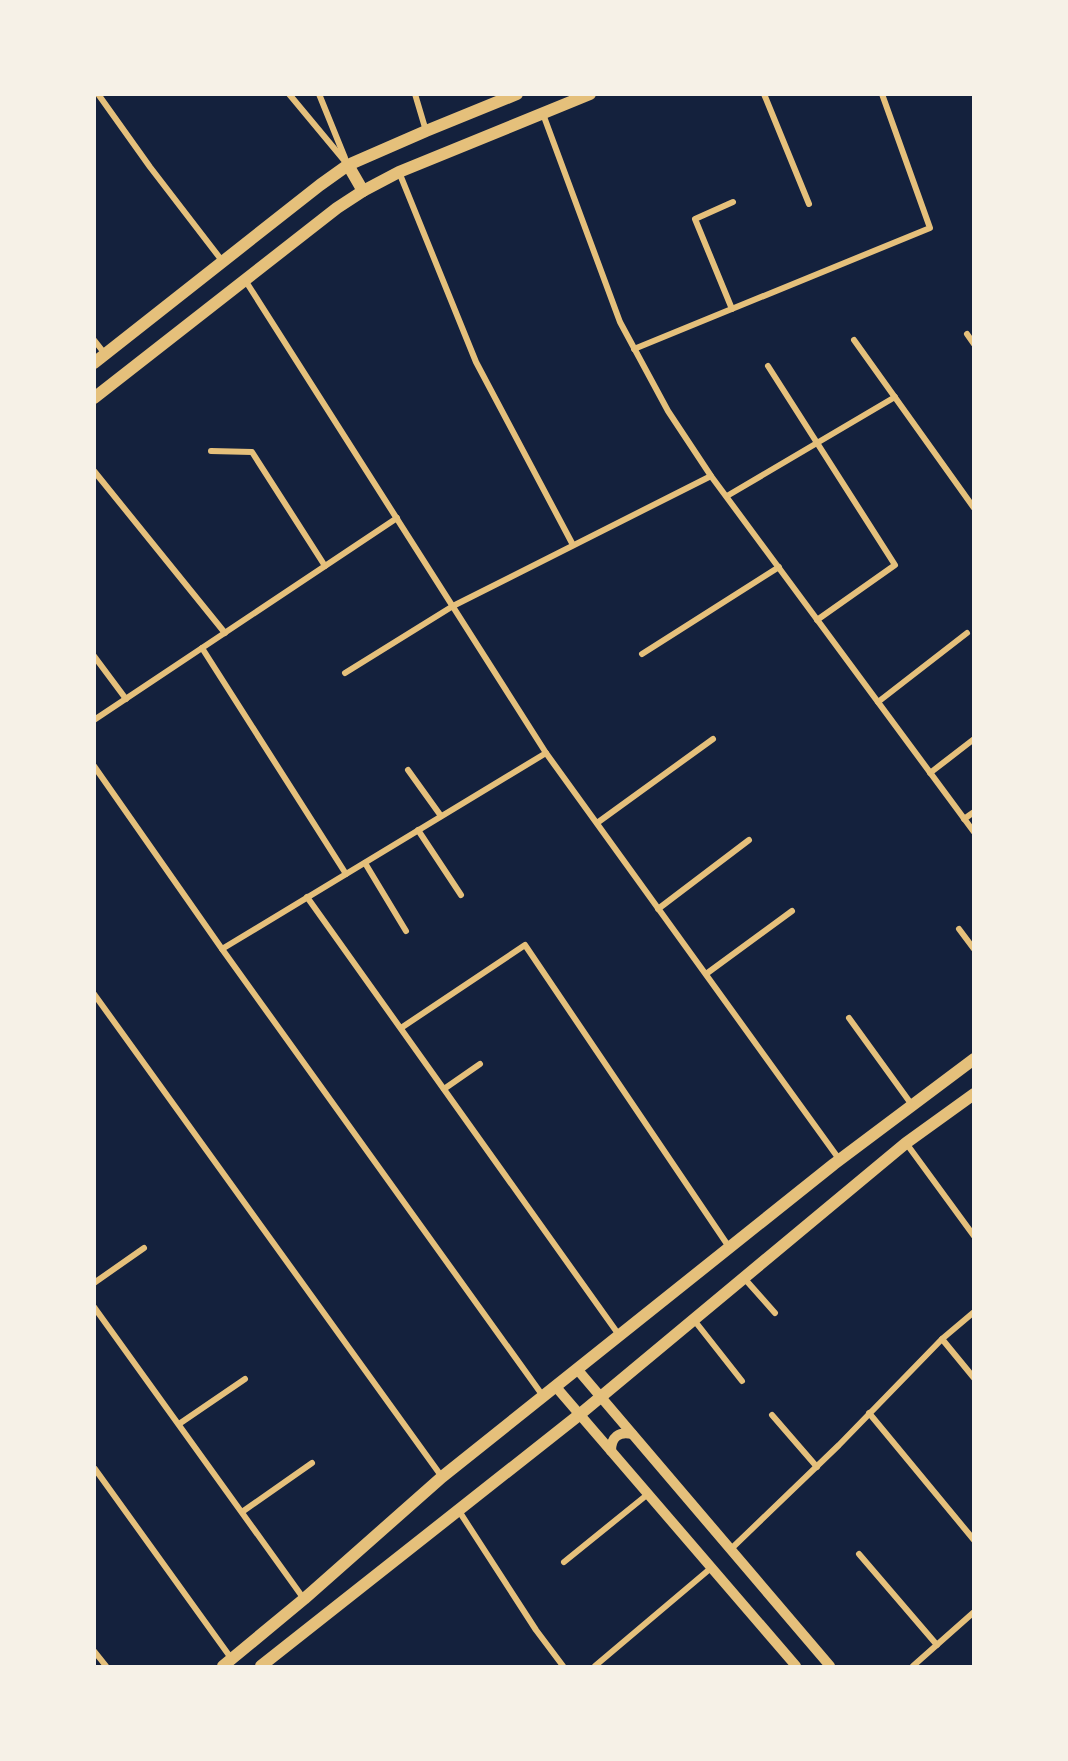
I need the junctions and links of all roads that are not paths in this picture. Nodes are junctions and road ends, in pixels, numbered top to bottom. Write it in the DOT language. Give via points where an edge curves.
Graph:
graph roads {
  1 [pos="98,94"];
  2 [pos="289,94"];
  3 [pos="319,94"];
  4 [pos="415,94"];
  5 [pos="517,94"];
  6 [pos="590,94"];
  7 [pos="764,94"];
  8 [pos="882,94"];
  9 [pos="543,114"];
  10 [pos="426,131"];
  11 [pos="348,165"];
  12 [pos="399,172"];
  13 [pos="363,191"];
  14 [pos="733,202"];
  15 [pos="808,204"];
  16 [pos="224,262"];
  17 [pos="245,280"];
  18 [pos="732,309"];
  19 [pos="967,334"];
  20 [pos="94,340"];
  21 [pos="854,340"];
  22 [pos="974,344"];
  23 [pos="634,349"];
  24 [pos="105,354"];
  25 [pos="94,363"];
  26 [pos="768,366"];
  27 [pos="895,397"];
  28 [pos="94,398"];
  29 [pos="816,444"];
  30 [pos="211,451"];
  31 [pos="94,471"];
  32 [pos="711,476"];
  33 [pos="727,496"];
  34 [pos="974,508"];
  35 [pos="397,518"];
  36 [pos="573,545"];
  37 [pos="325,566"];
  38 [pos="779,567"];
  39 [pos="453,606"];
  40 [pos="817,620"];
  41 [pos="225,633"];
  42 [pos="967,633"];
  43 [pos="202,648"];
  44 [pos="642,654"];
  45 [pos="94,656"];
  46 [pos="345,673"];
  47 [pos="126,699"];
  48 [pos="878,702"];
  49 [pos="94,720"];
  50 [pos="713,739"];
  51 [pos="974,739"];
  52 [pos="546,753"];
  53 [pos="94,766"];
  54 [pos="408,770"];
  55 [pos="930,773"];
  56 [pos="974,812"];
  57 [pos="441,816"];
  58 [pos="964,819"];
  59 [pos="597,823"];
  60 [pos="418,830"];
  61 [pos="974,832"];
  62 [pos="749,840"];
  63 [pos="365,862"];
  64 [pos="346,874"];
  65 [pos="461,895"];
  66 [pos="307,897"];
  67 [pos="658,909"];
  68 [pos="792,912"];
  69 [pos="959,929"];
  70 [pos="406,931"];
  71 [pos="222,949"];
  72 [pos="974,949"];
  73 [pos="706,974"];
  74 [pos="94,994"];
  75 [pos="849,1018"];
  76 [pos="401,1028"];
  77 [pos="974,1059"];
  78 [pos="480,1064"];
  79 [pos="444,1089"];
  80 [pos="974,1094"];
  81 [pos="912,1105"];
  82 [pos="906,1143"];
  83 [pos="840,1160"];
  84 [pos="974,1236"];
  85 [pos="144,1248"];
  86 [pos="729,1248"];
  87 [pos="744,1278"];
  88 [pos="94,1283"];
  89 [pos="94,1307"];
  90 [pos="775,1312"];
  91 [pos="974,1312"];
  92 [pos="694,1320"];
  93 [pos="620,1336"];
  94 [pos="942,1339"];
  95 [pos="578,1369"];
  96 [pos="974,1378"];
  97 [pos="245,1379"];
  98 [pos="742,1381"];
  99 [pos="556,1387"];
  100 [pos="544,1396"];
  101 [pos="601,1397"];
  102 [pos="869,1413"];
  103 [pos="579,1415"];
  104 [pos="772,1415"];
  105 [pos="179,1424"];
  106 [pos="632,1434"];
  107 [pos="611,1451"];
  108 [pos="312,1463"];
  109 [pos="817,1467"];
  110 [pos="95,1469"];
  111 [pos="442,1477"];
  112 [pos="648,1494"];
  113 [pos="458,1510"];
  114 [pos="242,1512"];
  115 [pos="974,1540"];
  116 [pos="731,1549"];
  117 [pos="859,1554"];
  118 [pos="564,1562"];
  119 [pos="711,1568"];
  120 [pos="304,1599"];
  121 [pos="974,1612"];
  122 [pos="937,1645"];
  123 [pos="94,1651"];
  124 [pos="228,1663"];
  125 [pos="106,1666"];
  126 [pos="261,1666"];
  127 [pos="562,1666"];
  128 [pos="597,1666"];
  129 [pos="796,1666"];
  130 [pos="830,1666"];
  131 [pos="913,1666"];
  1 -- 16 [label="street"];
  2 -- 11 [label="street"];
  3 -- 11 [label="street"];
  4 -- 10 [label="street"];
  5 -- 10 [label="main road"];
  6 -- 9 [label="main road"];
  7 -- 15 [label="street"];
  8 -- 18 [label="street" via="930,228"];
  9 -- 12 [label="main road"];
  9 -- 23 [label="street" via="620,322"];
  10 -- 11 [label="main road"];
  11 -- 13 [label="main road"];
  11 -- 16 [label="main road"];
  12 -- 13 [label="main road"];
  12 -- 36 [label="street" via="476,362"];
  13 -- 17 [label="main road"];
  14 -- 18 [label="street" via="695,219"];
  16 -- 24 [label="main road"];
  17 -- 28 [label="main road"];
  17 -- 35 [label="street"];
  18 -- 23 [label="street"];
  19 -- 22 [label="street"];
  20 -- 24 [label="street"];
  21 -- 27 [label="street"];
  23 -- 32 [label="street" via="668,411"];
  24 -- 25 [label="main road"];
  26 -- 29 [label="street"];
  27 -- 29 [label="street"];
  27 -- 34 [label="street"];
  29 -- 33 [label="street"];
  29 -- 40 [label="street" via="895,566"];
  30 -- 37 [label="street" via="252,452"];
  31 -- 41 [label="street"];
  32 -- 33 [label="street"];
  32 -- 36 [label="street"];
  33 -- 38 [label="street"];
  35 -- 37 [label="street"];
  35 -- 39 [label="street"];
  36 -- 39 [label="street"];
  37 -- 41 [label="street"];
  38 -- 40 [label="street"];
  38 -- 44 [label="street"];
  39 -- 46 [label="street"];
  39 -- 52 [label="street"];
  40 -- 48 [label="street"];
  41 -- 43 [label="street"];
  42 -- 48 [label="street"];
  43 -- 47 [label="street"];
  43 -- 64 [label="street"];
  45 -- 47 [label="street"];
  47 -- 49 [label="street"];
  48 -- 55 [label="street"];
  50 -- 59 [label="street"];
  51 -- 55 [label="street"];
  52 -- 57 [label="street"];
  52 -- 59 [label="street"];
  53 -- 71 [label="street"];
  54 -- 57 [label="street"];
  55 -- 58 [label="street"];
  56 -- 58 [label="street"];
  57 -- 60 [label="street"];
  58 -- 61 [label="street"];
  59 -- 67 [label="street"];
  60 -- 63 [label="street"];
  60 -- 65 [label="street"];
  62 -- 67 [label="street"];
  63 -- 64 [label="street"];
  63 -- 70 [label="street"];
  64 -- 66 [label="street"];
  66 -- 71 [label="street"];
  66 -- 76 [label="street"];
  67 -- 73 [label="street"];
  68 -- 73 [label="street"];
  69 -- 72 [label="street"];
  71 -- 100 [label="street"];
  73 -- 83 [label="street"];
  74 -- 111 [label="street"];
  75 -- 81 [label="street"];
  76 -- 79 [label="street"];
  76 -- 86 [label="street" via="525,945"];
  77 -- 81 [label="main road"];
  78 -- 79 [label="street"];
  79 -- 93 [label="street"];
  80 -- 82 [label="main road"];
  81 -- 83 [label="main road"];
  82 -- 84 [label="street"];
  82 -- 87 [label="main road"];
  83 -- 86 [label="main road"];
  85 -- 88 [label="street"];
  86 -- 93 [label="main road"];
  87 -- 90 [label="street"];
  87 -- 92 [label="main road"];
  89 -- 105 [label="street"];
  91 -- 94 [label="street"];
  92 -- 98 [label="street"];
  92 -- 101 [label="main road"];
  93 -- 95 [label="main road"];
  94 -- 96 [label="street"];
  94 -- 102 [label="street"];
  95 -- 99 [label="main road"];
  95 -- 101 [label="street"];
  97 -- 105 [label="street"];
  99 -- 100 [label="main road"];
  99 -- 103 [label="street"];
  100 -- 111 [label="main road"];
  101 -- 103 [label="main road"];
  101 -- 106 [label="street"];
  102 -- 109 [label="street"];
  102 -- 115 [label="street"];
  103 -- 107 [label="street"];
  103 -- 113 [label="main road"];
  104 -- 109 [label="street"];
  105 -- 114 [label="street"];
  106 -- 107 [label="street" via="616,1435"];
  106 -- 116 [label="street"];
  107 -- 112 [label="street"];
  108 -- 114 [label="street"];
  109 -- 116 [label="street"];
  110 -- 124 [label="street"];
  111 -- 120 [label="main road"];
  112 -- 118 [label="street"];
  112 -- 119 [label="street"];
  113 -- 126 [label="main road"];
  113 -- 127 [label="street"];
  114 -- 120 [label="street"];
  116 -- 130 [label="street"];
  117 -- 122 [label="street"];
  119 -- 128 [label="street"];
  119 -- 129 [label="street"];
  120 -- 124 [label="main road"];
  121 -- 122 [label="street"];
  122 -- 131 [label="street"];
  123 -- 125 [label="street"];
}
